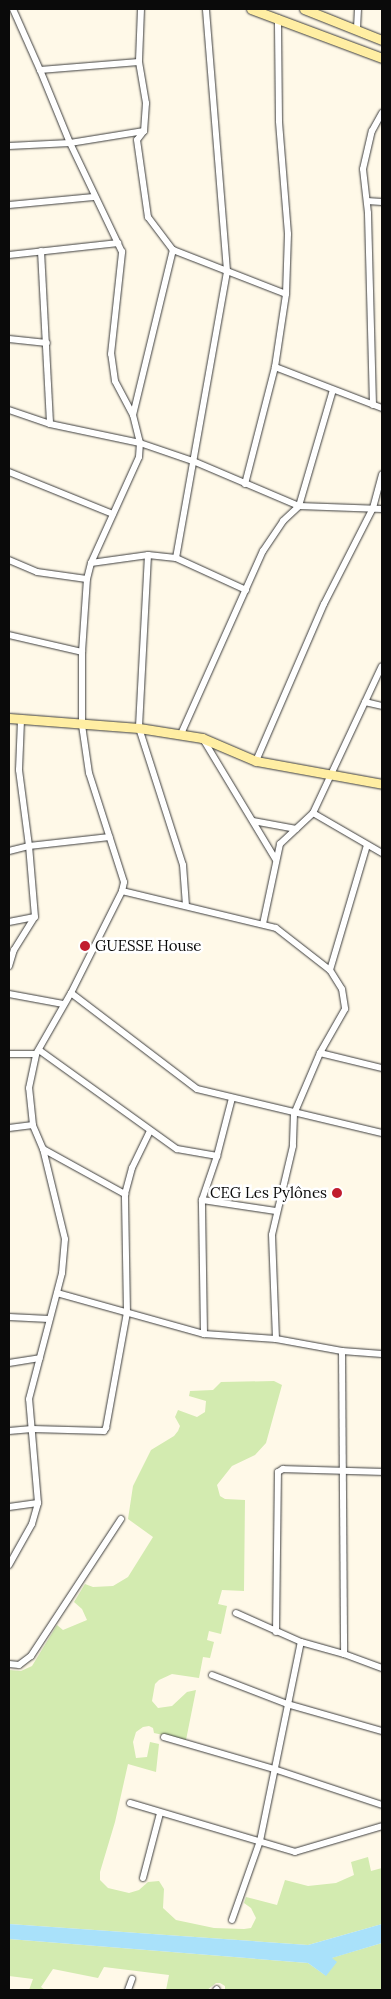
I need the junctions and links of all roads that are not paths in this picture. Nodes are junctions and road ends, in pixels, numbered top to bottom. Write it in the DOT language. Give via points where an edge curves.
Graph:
graph roads {
  1 [pos="13,9"];
  2 [pos="141,9"];
  3 [pos="206,9"];
  4 [pos="251,9"];
  5 [pos="304,9"];
  6 [pos="358,9"];
  7 [pos="278,18"];
  8 [pos="17,19"];
  9 [pos="9,21"];
  10 [pos="357,28"];
  11 [pos="379,36"];
  12 [pos="382,58"];
  13 [pos="139,62"];
  14 [pos="40,70"];
  15 [pos="382,113"];
  16 [pos="144,131"];
  17 [pos="70,143"];
  18 [pos="9,146"];
  19 [pos="94,197"];
  20 [pos="367,201"];
  21 [pos="382,202"];
  22 [pos="9,206"];
  23 [pos="118,243"];
  24 [pos="173,250"];
  25 [pos="41,252"];
  26 [pos="9,255"];
  27 [pos="227,271"];
  28 [pos="286,294"];
  29 [pos="9,339"];
  30 [pos="47,343"];
  31 [pos="275,367"];
  32 [pos="332,390"];
  33 [pos="373,404"];
  34 [pos="382,408"];
  35 [pos="9,410"];
  36 [pos="133,415"];
  37 [pos="50,424"];
  38 [pos="140,444"];
  39 [pos="193,461"];
  40 [pos="9,472"];
  41 [pos="382,474"];
  42 [pos="245,484"];
  43 [pos="298,506"];
  44 [pos="373,508"];
  45 [pos="382,509"];
  46 [pos="113,514"];
  47 [pos="148,555"];
  48 [pos="176,558"];
  49 [pos="9,560"];
  50 [pos="91,563"];
  51 [pos="87,579"];
  52 [pos="246,590"];
  53 [pos="9,635"];
  54 [pos="82,652"];
  55 [pos="382,666"];
  56 [pos="365,702"];
  57 [pos="382,706"];
  58 [pos="9,718"];
  59 [pos="20,720"];
  60 [pos="82,725"];
  61 [pos="139,728"];
  62 [pos="180,734"];
  63 [pos="202,738"];
  64 [pos="256,761"];
  65 [pos="332,776"];
  66 [pos="382,784"];
  67 [pos="313,813"];
  68 [pos="253,821"];
  69 [pos="296,829"];
  70 [pos="109,837"];
  71 [pos="367,845"];
  72 [pos="30,846"];
  73 [pos="9,851"];
  74 [pos="382,853"];
  75 [pos="276,860"];
  76 [pos="122,891"];
  77 [pos="186,906"];
  78 [pos="35,917"];
  79 [pos="9,922"];
  80 [pos="263,924"];
  81 [pos="9,966"];
  82 [pos="330,970"];
  83 [pos="71,993"];
  84 [pos="9,994"];
  85 [pos="64,1004"];
  86 [pos="37,1052"];
  87 [pos="320,1053"];
  88 [pos="9,1054"];
  89 [pos="382,1068"];
  90 [pos="232,1098"];
  91 [pos="294,1114"];
  92 [pos="32,1125"];
  93 [pos="9,1128"];
  94 [pos="150,1131"];
  95 [pos="382,1133"];
  96 [pos="43,1149"];
  97 [pos="217,1156"];
  98 [pos="125,1194"];
  99 [pos="202,1200"];
  100 [pos="276,1211"];
  101 [pos="57,1294"];
  102 [pos="127,1313"];
  103 [pos="9,1317"];
  104 [pos="49,1319"];
  105 [pos="204,1334"];
  106 [pos="276,1339"];
  107 [pos="342,1351"];
  108 [pos="382,1354"];
  109 [pos="40,1358"];
  110 [pos="9,1363"];
  111 [pos="32,1429"];
  112 [pos="9,1431"];
  113 [pos="343,1471"];
  114 [pos="382,1472"];
  115 [pos="38,1503"];
  116 [pos="9,1507"];
  117 [pos="121,1519"];
  118 [pos="9,1565"];
  119 [pos="236,1614"];
  120 [pos="276,1632"];
  121 [pos="300,1642"];
  122 [pos="344,1654"];
  123 [pos="9,1664"];
  124 [pos="382,1668"];
  125 [pos="212,1675"];
  126 [pos="287,1704"];
  127 [pos="382,1731"];
  128 [pos="164,1737"];
  129 [pos="274,1769"];
  130 [pos="130,1803"];
  131 [pos="382,1805"];
  132 [pos="160,1813"];
  133 [pos="382,1826"];
  134 [pos="260,1841"];
  135 [pos="143,1878"];
  136 [pos="232,1920"];
  137 [pos="132,1979"];
  138 [pos="128,1990"];
  1 -- 8 [label="street"];
  2 -- 13 [label="street"];
  3 -- 27 [label="street"];
  4 -- 7 [label="street"];
  5 -- 10 [label="street"];
  6 -- 10 [label="street"];
  7 -- 12 [label="street"];
  7 -- 28 [label="street" via="279,121 288,234"];
  8 -- 9 [label="street"];
  8 -- 14 [label="street"];
  10 -- 11 [label="street"];
  13 -- 14 [label="street"];
  13 -- 16 [label="street" via="146,103"];
  14 -- 17 [label="street"];
  15 -- 20 [label="street" via="372,130 363,169"];
  16 -- 17 [label="street"];
  16 -- 24 [label="street" via="137,140 148,217"];
  17 -- 18 [label="street"];
  17 -- 19 [label="street"];
  19 -- 22 [label="street"];
  19 -- 23 [label="street"];
  20 -- 21 [label="street"];
  20 -- 33 [label="street"];
  23 -- 25 [label="street"];
  23 -- 36 [label="street" via="122,252 111,354 115,381"];
  24 -- 27 [label="street"];
  24 -- 36 [label="street"];
  25 -- 26 [label="street"];
  25 -- 30 [label="street"];
  27 -- 28 [label="street"];
  27 -- 39 [label="street"];
  28 -- 31 [label="street"];
  29 -- 30 [label="street"];
  30 -- 37 [label="street"];
  31 -- 32 [label="street"];
  31 -- 42 [label="street"];
  32 -- 33 [label="street"];
  32 -- 43 [label="street"];
  33 -- 34 [label="street"];
  35 -- 37 [label="street"];
  36 -- 38 [label="street"];
  37 -- 38 [label="street"];
  38 -- 39 [label="street"];
  38 -- 46 [label="street" via="139,457"];
  39 -- 42 [label="street"];
  39 -- 48 [label="street"];
  40 -- 46 [label="street"];
  41 -- 44 [label="street"];
  42 -- 43 [label="street"];
  43 -- 44 [label="street"];
  43 -- 52 [label="street" via="282,521 263,551"];
  44 -- 45 [label="street"];
  44 -- 64 [label="street" via="324,604"];
  46 -- 50 [label="street"];
  47 -- 48 [label="street"];
  47 -- 50 [label="street"];
  47 -- 61 [label="street"];
  48 -- 52 [label="street"];
  49 -- 51 [label="street" via="37,572"];
  50 -- 51 [label="street"];
  51 -- 54 [label="street"];
  52 -- 62 [label="street"];
  53 -- 54 [label="street"];
  54 -- 60 [label="street"];
  55 -- 56 [label="street"];
  56 -- 57 [label="street"];
  56 -- 65 [label="street"];
  58 -- 59 [label="street"];
  59 -- 60 [label="street"];
  59 -- 72 [label="street" via="19,770"];
  60 -- 61 [label="street"];
  60 -- 70 [label="street" via="89,773"];
  61 -- 62 [label="street"];
  61 -- 77 [label="street" via="182,865"];
  62 -- 63 [label="street"];
  63 -- 64 [label="street"];
  63 -- 68 [label="street"];
  64 -- 65 [label="street"];
  65 -- 66 [label="street"];
  65 -- 67 [label="street"];
  67 -- 69 [label="street"];
  67 -- 71 [label="street"];
  68 -- 69 [label="street"];
  68 -- 75 [label="street"];
  69 -- 75 [label="street" via="280,844"];
  70 -- 72 [label="street"];
  70 -- 76 [label="street" via="124,882"];
  71 -- 74 [label="street"];
  71 -- 82 [label="street"];
  72 -- 73 [label="street"];
  72 -- 78 [label="street"];
  75 -- 80 [label="street"];
  76 -- 77 [label="street"];
  76 -- 83 [label="street"];
  77 -- 80 [label="street"];
  78 -- 79 [label="street"];
  78 -- 81 [label="street" via="14,950"];
  80 -- 82 [label="street" via="276,928"];
  82 -- 87 [label="street" via="342,989 345,1009"];
  83 -- 85 [label="street"];
  83 -- 90 [label="street" via="197,1089"];
  84 -- 85 [label="street"];
  85 -- 86 [label="street"];
  86 -- 88 [label="street"];
  86 -- 92 [label="street" via="28,1088"];
  86 -- 94 [label="street"];
  87 -- 89 [label="street"];
  87 -- 91 [label="street"];
  90 -- 91 [label="street"];
  90 -- 97 [label="street"];
  91 -- 95 [label="street"];
  91 -- 100 [label="street" via="293,1146"];
  92 -- 93 [label="street"];
  92 -- 96 [label="street"];
  94 -- 97 [label="street" via="176,1148"];
  94 -- 98 [label="street" via="132,1168"];
  96 -- 98 [label="street"];
  96 -- 101 [label="street" via="65,1239"];
  97 -- 99 [label="street"];
  98 -- 102 [label="street"];
  99 -- 100 [label="street"];
  99 -- 105 [label="street"];
  100 -- 106 [label="street" via="272,1235"];
  101 -- 102 [label="street"];
  101 -- 104 [label="street"];
  102 -- 105 [label="street"];
  102 -- 111 [label="street" via="104,1431"];
  103 -- 104 [label="street"];
  104 -- 109 [label="street"];
  105 -- 106 [label="street"];
  106 -- 107 [label="street"];
  107 -- 108 [label="street"];
  107 -- 113 [label="street"];
  109 -- 110 [label="street"];
  109 -- 111 [label="street" via="29,1399"];
  111 -- 112 [label="street"];
  111 -- 115 [label="street"];
  113 -- 114 [label="street"];
  113 -- 120 [label="street" via="283,1468 278,1472"];
  113 -- 122 [label="street"];
  115 -- 116 [label="street"];
  115 -- 118 [label="street" via="32,1524"];
  117 -- 123 [label="street" via="30,1656 19,1665"];
  119 -- 120 [label="street"];
  120 -- 121 [label="street"];
  121 -- 122 [label="street"];
  121 -- 126 [label="street"];
  122 -- 124 [label="street"];
  125 -- 126 [label="street"];
  126 -- 127 [label="street"];
  126 -- 129 [label="street"];
  128 -- 129 [label="street"];
  129 -- 131 [label="street"];
  129 -- 134 [label="street"];
  130 -- 132 [label="street"];
  132 -- 134 [label="street"];
  132 -- 135 [label="street"];
  133 -- 134 [label="street" via="295,1852"];
  134 -- 136 [label="street"];
  137 -- 138 [label="street"];
}
